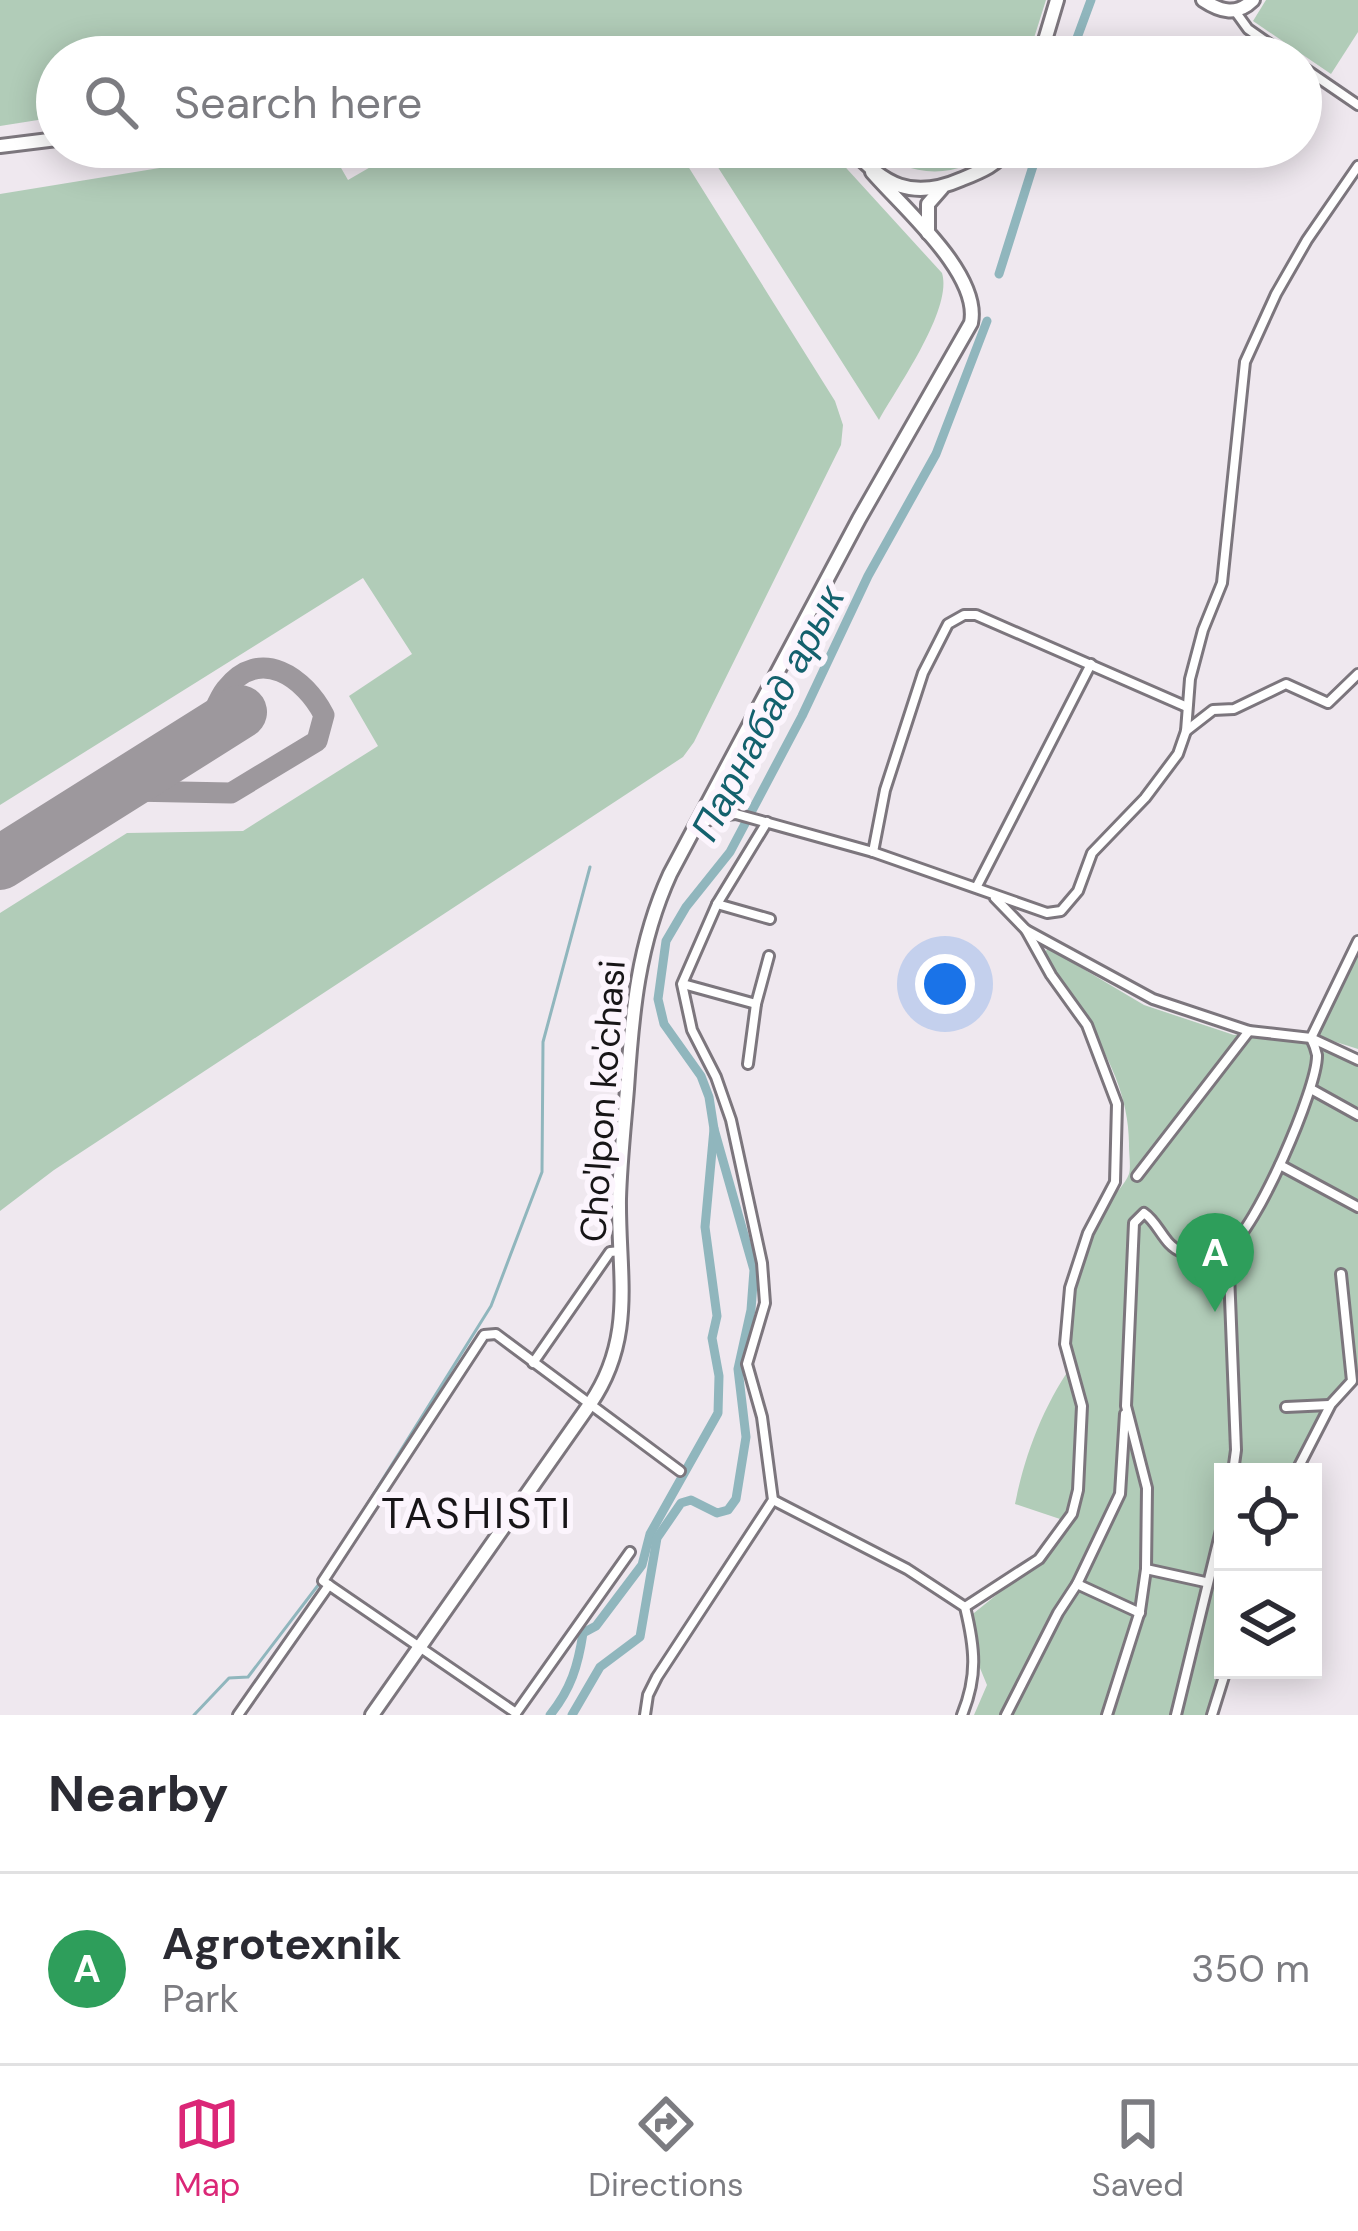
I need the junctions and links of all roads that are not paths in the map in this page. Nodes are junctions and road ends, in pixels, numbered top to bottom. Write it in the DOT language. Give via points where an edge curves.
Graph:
graph roads {
  1 [pos="1057,0"];
  2 [pos="1203,0"];
  3 [pos="1253,0"];
  4 [pos="1235,11"];
  5 [pos="1046,36"];
  6 [pos="1258,36"];
  7 [pos="1322,80"];
  8 [pos="1358,105"];
  9 [pos="36,142"];
  10 [pos="0,146"];
  11 [pos="1358,166"];
  12 [pos="868,168"];
  13 [pos="986,168"];
  14 [pos="872,172"];
  15 [pos="949,185"];
  16 [pos="932,240"];
  17 [pos="1091,664"];
  18 [pos="1358,674"];
  19 [pos="1188,708"];
  20 [pos="1186,731"];
  21 [pos="720,780"];
  22 [pos="736,814"];
  23 [pos="763,821"];
  24 [pos="688,840"];
  25 [pos="873,852"];
  26 [pos="977,886"];
  27 [pos="994,897"];
  28 [pos="717,904"];
  29 [pos="770,919"];
  30 [pos="1026,931"];
  31 [pos="1358,941"];
  32 [pos="769,956"];
  33 [pos="682,983"];
  34 [pos="757,1004"];
  35 [pos="1249,1031"];
  36 [pos="1311,1037"];
  37 [pos="1358,1060"];
  38 [pos="748,1064"];
  39 [pos="1311,1089"];
  40 [pos="1358,1115"];
  41 [pos="1280,1165"];
  42 [pos="1137,1176"];
  43 [pos="1358,1207"];
  44 [pos="1228,1248"];
  45 [pos="621,1251"];
  46 [pos="1341,1274"];
  47 [pos="532,1364"];
  48 [pos="590,1404"];
  49 [pos="1331,1405"];
  50 [pos="1126,1406"];
  51 [pos="1286,1407"];
  52 [pos="1234,1463"];
  53 [pos="1301,1463"];
  54 [pos="680,1471"];
  55 [pos="773,1500"];
  56 [pos="630,1552"];
  57 [pos="1214,1552"];
  58 [pos="1146,1569"];
  59 [pos="1205,1582"];
  60 [pos="1077,1584"];
  61 [pos="329,1585"];
  62 [pos="964,1607"];
  63 [pos="1140,1612"];
  64 [pos="421,1646"];
  65 [pos="1223,1679"];
  66 [pos="515,1714"];
  67 [pos="238,1715"];
  68 [pos="372,1715"];
  69 [pos="645,1715"];
  70 [pos="962,1715"];
  71 [pos="1006,1715"];
  72 [pos="1106,1715"];
  73 [pos="1176,1715"];
  74 [pos="1212,1715"];
  1 -- 5 [label="main road"];
  2 -- 4 [label="main road"];
  3 -- 4 [label="main road"];
  4 -- 6 [label="street"];
  7 -- 8 [label="street"];
  9 -- 10 [label="main road"];
  11 -- 19 [label="street" via="1307,240 1248,352 1222,583 1202,630"];
  12 -- 14 [label="main road, Cho'lpon ko'chasi"];
  13 -- 15 [label="main road"];
  14 -- 15 [label="main road" via="909,188"];
  14 -- 16 [label="main road, Cho'lpon ko'chasi"];
  15 -- 16 [label="main road" via="928,204"];
  16 -- 21 [label="main road, Cho'lpon ko'chasi" via="967,284 971,323"];
  17 -- 19 [label="street"];
  17 -- 25 [label="street" via="976,615 948,624 899,741"];
  17 -- 26 [label="street"];
  18 -- 20 [label="street" via="1328,703 1286,684 1234,709 1213,710"];
  19 -- 20 [label="street"];
  20 -- 27 [label="street" via="1161,780 1092,853 1061,911"];
  21 -- 22 [label="street" via="721,805"];
  21 -- 24 [label="main road, Cho'lpon ko'chasi"];
  22 -- 23 [label="street"];
  22 -- 24 [label="street" via="706,820"];
  23 -- 25 [label="street"];
  23 -- 28 [label="street"];
  24 -- 45 [label="main road, Cho'lpon ko'chasi" via="656,906 637,973"];
  25 -- 26 [label="street"];
  26 -- 27 [label="street"];
  27 -- 30 [label="street"];
  28 -- 29 [label="street"];
  28 -- 33 [label="street"];
  30 -- 35 [label="street" via="1153,999"];
  30 -- 62 [label="street" via="1087,1025 1117,1104 1115,1182 1070,1288 1065,1344 1082,1406 1072,1514 1039,1559"];
  31 -- 36 [label="street"];
  32 -- 34 [label="street"];
  33 -- 34 [label="street"];
  33 -- 55 [label="street" via="692,1030 731,1120 755,1223 765,1303 747,1364"];
  34 -- 38 [label="street"];
  35 -- 36 [label="street"];
  35 -- 42 [label="street"];
  36 -- 37 [label="street"];
  36 -- 39 [label="street"];
  39 -- 40 [label="street"];
  39 -- 41 [label="street"];
  41 -- 43 [label="street"];
  41 -- 44 [label="street"];
  44 -- 50 [label="street" via="1186,1253 1144,1213 1134,1223"];
  44 -- 52 [label="street"];
  45 -- 47 [label="street" via="610,1252"];
  45 -- 48 [label="main road, Cho'lpon ko'chasi" via="620,1340"];
  46 -- 49 [label="street" via="1352,1381"];
  47 -- 48 [label="street"];
  47 -- 61 [label="street" via="496,1334 484,1335 323,1581"];
  48 -- 54 [label="street"];
  48 -- 64 [label="main road, Cho'lpon ko'chasi"];
  49 -- 51 [label="street"];
  49 -- 53 [label="street"];
  50 -- 58 [label="street" via="1148,1487"];
  50 -- 60 [label="street" via="1120,1494"];
  55 -- 62 [label="street"];
  55 -- 69 [label="street" via="657,1677"];
  56 -- 66 [label="street"];
  57 -- 59 [label="street"];
  58 -- 59 [label="street"];
  58 -- 63 [label="street"];
  59 -- 73 [label="street"];
  60 -- 63 [label="street"];
  60 -- 71 [label="street"];
  61 -- 64 [label="street"];
  61 -- 67 [label="street"];
  62 -- 70 [label="street" via="974,1686"];
  63 -- 72 [label="street"];
  64 -- 66 [label="street"];
  64 -- 68 [label="main road, Cho'lpon ko'chasi"];
  65 -- 74 [label="street"];
}
